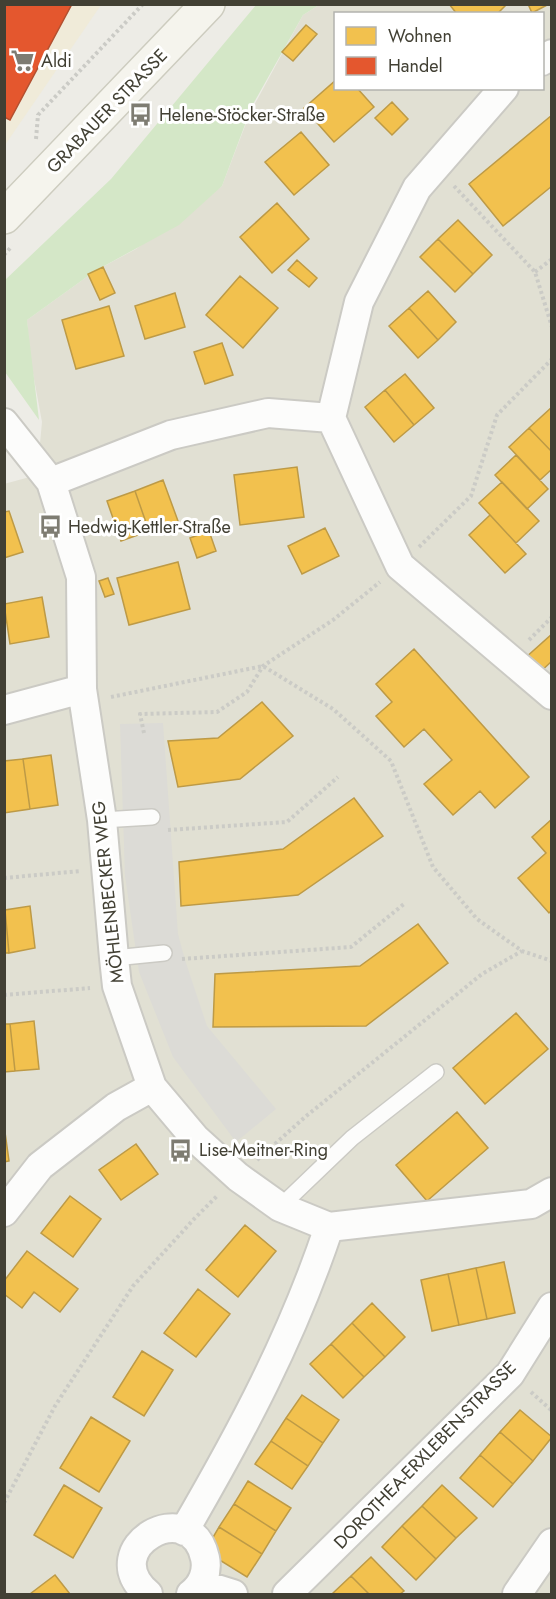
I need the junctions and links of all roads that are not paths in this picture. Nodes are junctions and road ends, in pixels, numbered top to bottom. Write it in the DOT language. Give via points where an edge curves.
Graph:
graph roads {
  1 [pos="208,4"];
  2 [pos="502,90"];
  3 [pos="4,217"];
  4 [pos="331,418"];
  5 [pos="4,423"];
  6 [pos="51,482"];
  7 [pos="552,695"];
  8 [pos="83,696"];
  9 [pos="4,710"];
  10 [pos="152,817"];
  11 [pos="102,820"];
  12 [pos="171,956"];
  13 [pos="116,972"];
  14 [pos="436,1072"];
  15 [pos="152,1087"];
  16 [pos="545,1204"];
  17 [pos="280,1207"];
  18 [pos="4,1212"];
  19 [pos="329,1227"];
  20 [pos="552,1307"];
  21 [pos="184,1531"];
  22 [pos="552,1543"];
  23 [pos="196,1589"];
  24 [pos="148,1594"];
  25 [pos="232,1594"];
  26 [pos="286,1594"];
  27 [pos="517,1594"];
  1 -- 3 [label="main road, GRABAUER STRASSE"];
  2 -- 4 [label="street" via="417,188 359,303"];
  4 -- 6 [label="street" via="268,413 171,435"];
  4 -- 7 [label="street" via="400,566"];
  5 -- 6 [label="street, MÖHLENBECKER WEG"];
  6 -- 8 [label="street, MÖHLENBECKER WEG" via="81,578"];
  8 -- 9 [label="street"];
  8 -- 11 [label="street, MÖHLENBECKER WEG"];
  10 -- 11 [label="lane"];
  11 -- 13 [label="street, MÖHLENBECKER WEG"];
  12 -- 13 [label="lane"];
  13 -- 15 [label="street, MÖHLENBECKER WEG"];
  14 -- 17 [label="lane" via="352,1138"];
  15 -- 17 [label="street, MÖHLENBECKER WEG" via="195,1138 238,1177"];
  15 -- 18 [label="street" via="116,1107 40,1166"];
  16 -- 19 [label="street, MÖHLENBECKER WEG"];
  17 -- 19 [label="street, MÖHLENBECKER WEG"];
  19 -- 21 [label="street" via="285,1345 241,1433"];
  20 -- 26 [label="street, DOROTHEA-ERXLEBEN-STRASSE" via="510,1374"];
  21 -- 23 [label="street" via="203,1549 206,1572"];
  21 -- 24 [label="street" via="153,1531 136,1548 133,1573"];
  22 -- 27 [label="street"];
  23 -- 25 [label="street"];
}
